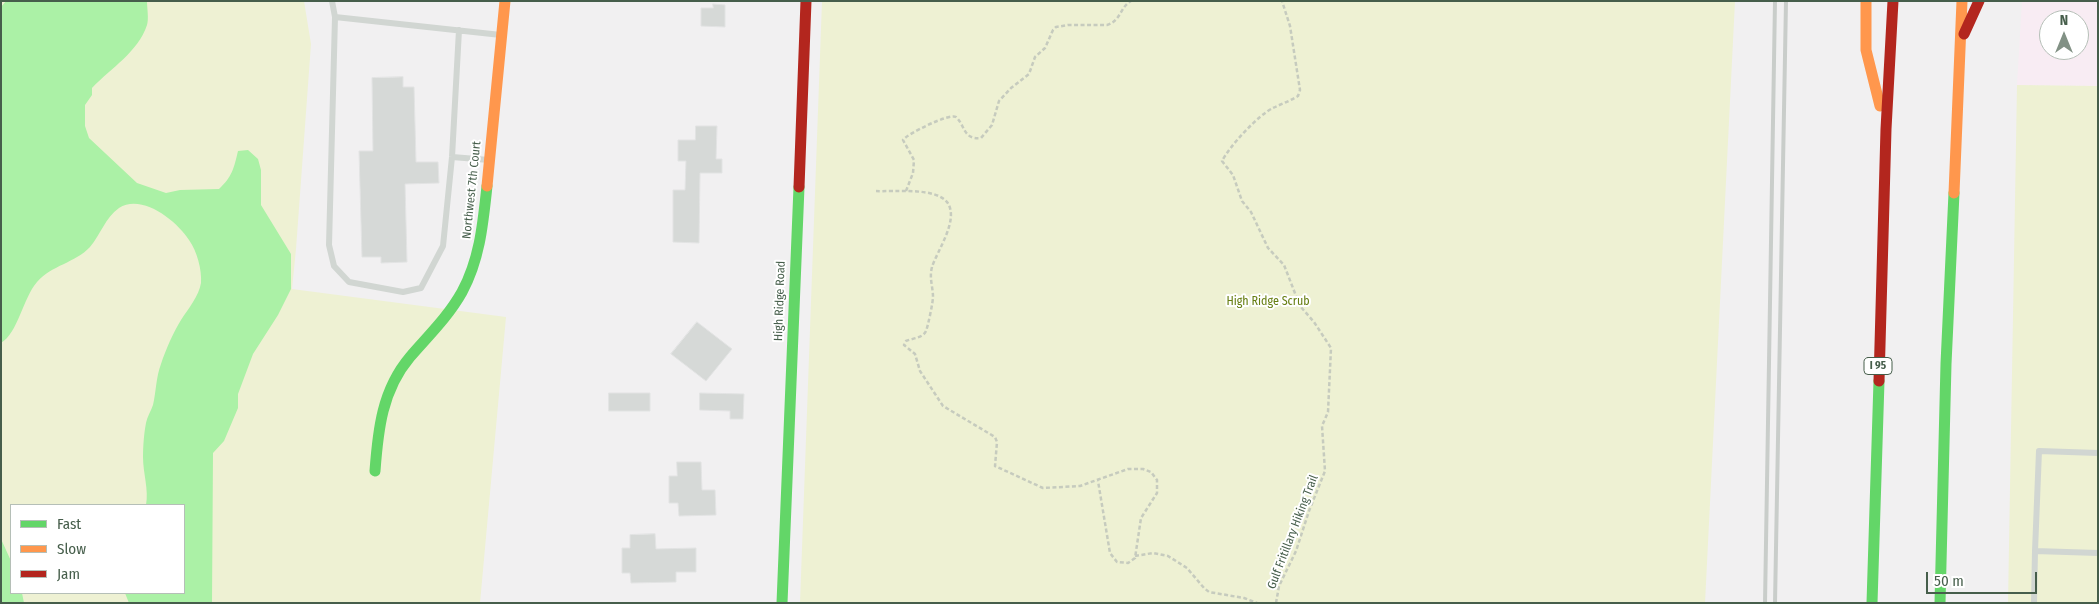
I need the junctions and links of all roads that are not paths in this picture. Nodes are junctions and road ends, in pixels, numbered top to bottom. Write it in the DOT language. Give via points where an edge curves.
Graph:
graph roads {
  1 [pos="332,1"];
  2 [pos="505,1"];
  3 [pos="806,1"];
  4 [pos="1866,1"];
  5 [pos="1893,1"];
  6 [pos="1962,1"];
  7 [pos="1979,1"];
  8 [pos="335,17"];
  9 [pos="459,30"];
  10 [pos="502,35"];
  11 [pos="1959,44"];
  12 [pos="1886,129"];
  13 [pos="452,157"];
  14 [pos="490,160"];
  15 [pos="2098,453"];
  16 [pos="374,471"];
  17 [pos="2035,551"];
  18 [pos="2098,553"];
  19 [pos="782,603"];
  20 [pos="1872,603"];
  21 [pos="1940,603"];
  22 [pos="2034,603"];
  1 -- 8 [label="lane"];
  2 -- 10 [label="main road, Northwest 7th Court"];
  3 -- 19 [label="main road, High Ridge Road"];
  4 -- 12 [label="main road" via="1866,50"];
  5 -- 12 [label="main road, I 95"];
  6 -- 11 [label="main road"];
  7 -- 11 [label="main road"];
  8 -- 9 [label="lane"];
  8 -- 13 [label="lane" via="329,245 334,266 348,282 403,292 421,288 443,246"];
  9 -- 10 [label="lane"];
  9 -- 13 [label="lane"];
  10 -- 14 [label="main road, Northwest 7th Court"];
  11 -- 21 [label="main road"];
  12 -- 20 [label="main road, I 95"];
  13 -- 14 [label="lane"];
  14 -- 16 [label="main road, Northwest 7th Court" via="483,226 472,274 454,306 414,351 393,381 379,418"];
  15 -- 17 [label="lane" via="2040,451"];
  17 -- 18 [label="lane"];
  17 -- 22 [label="lane"];
}
